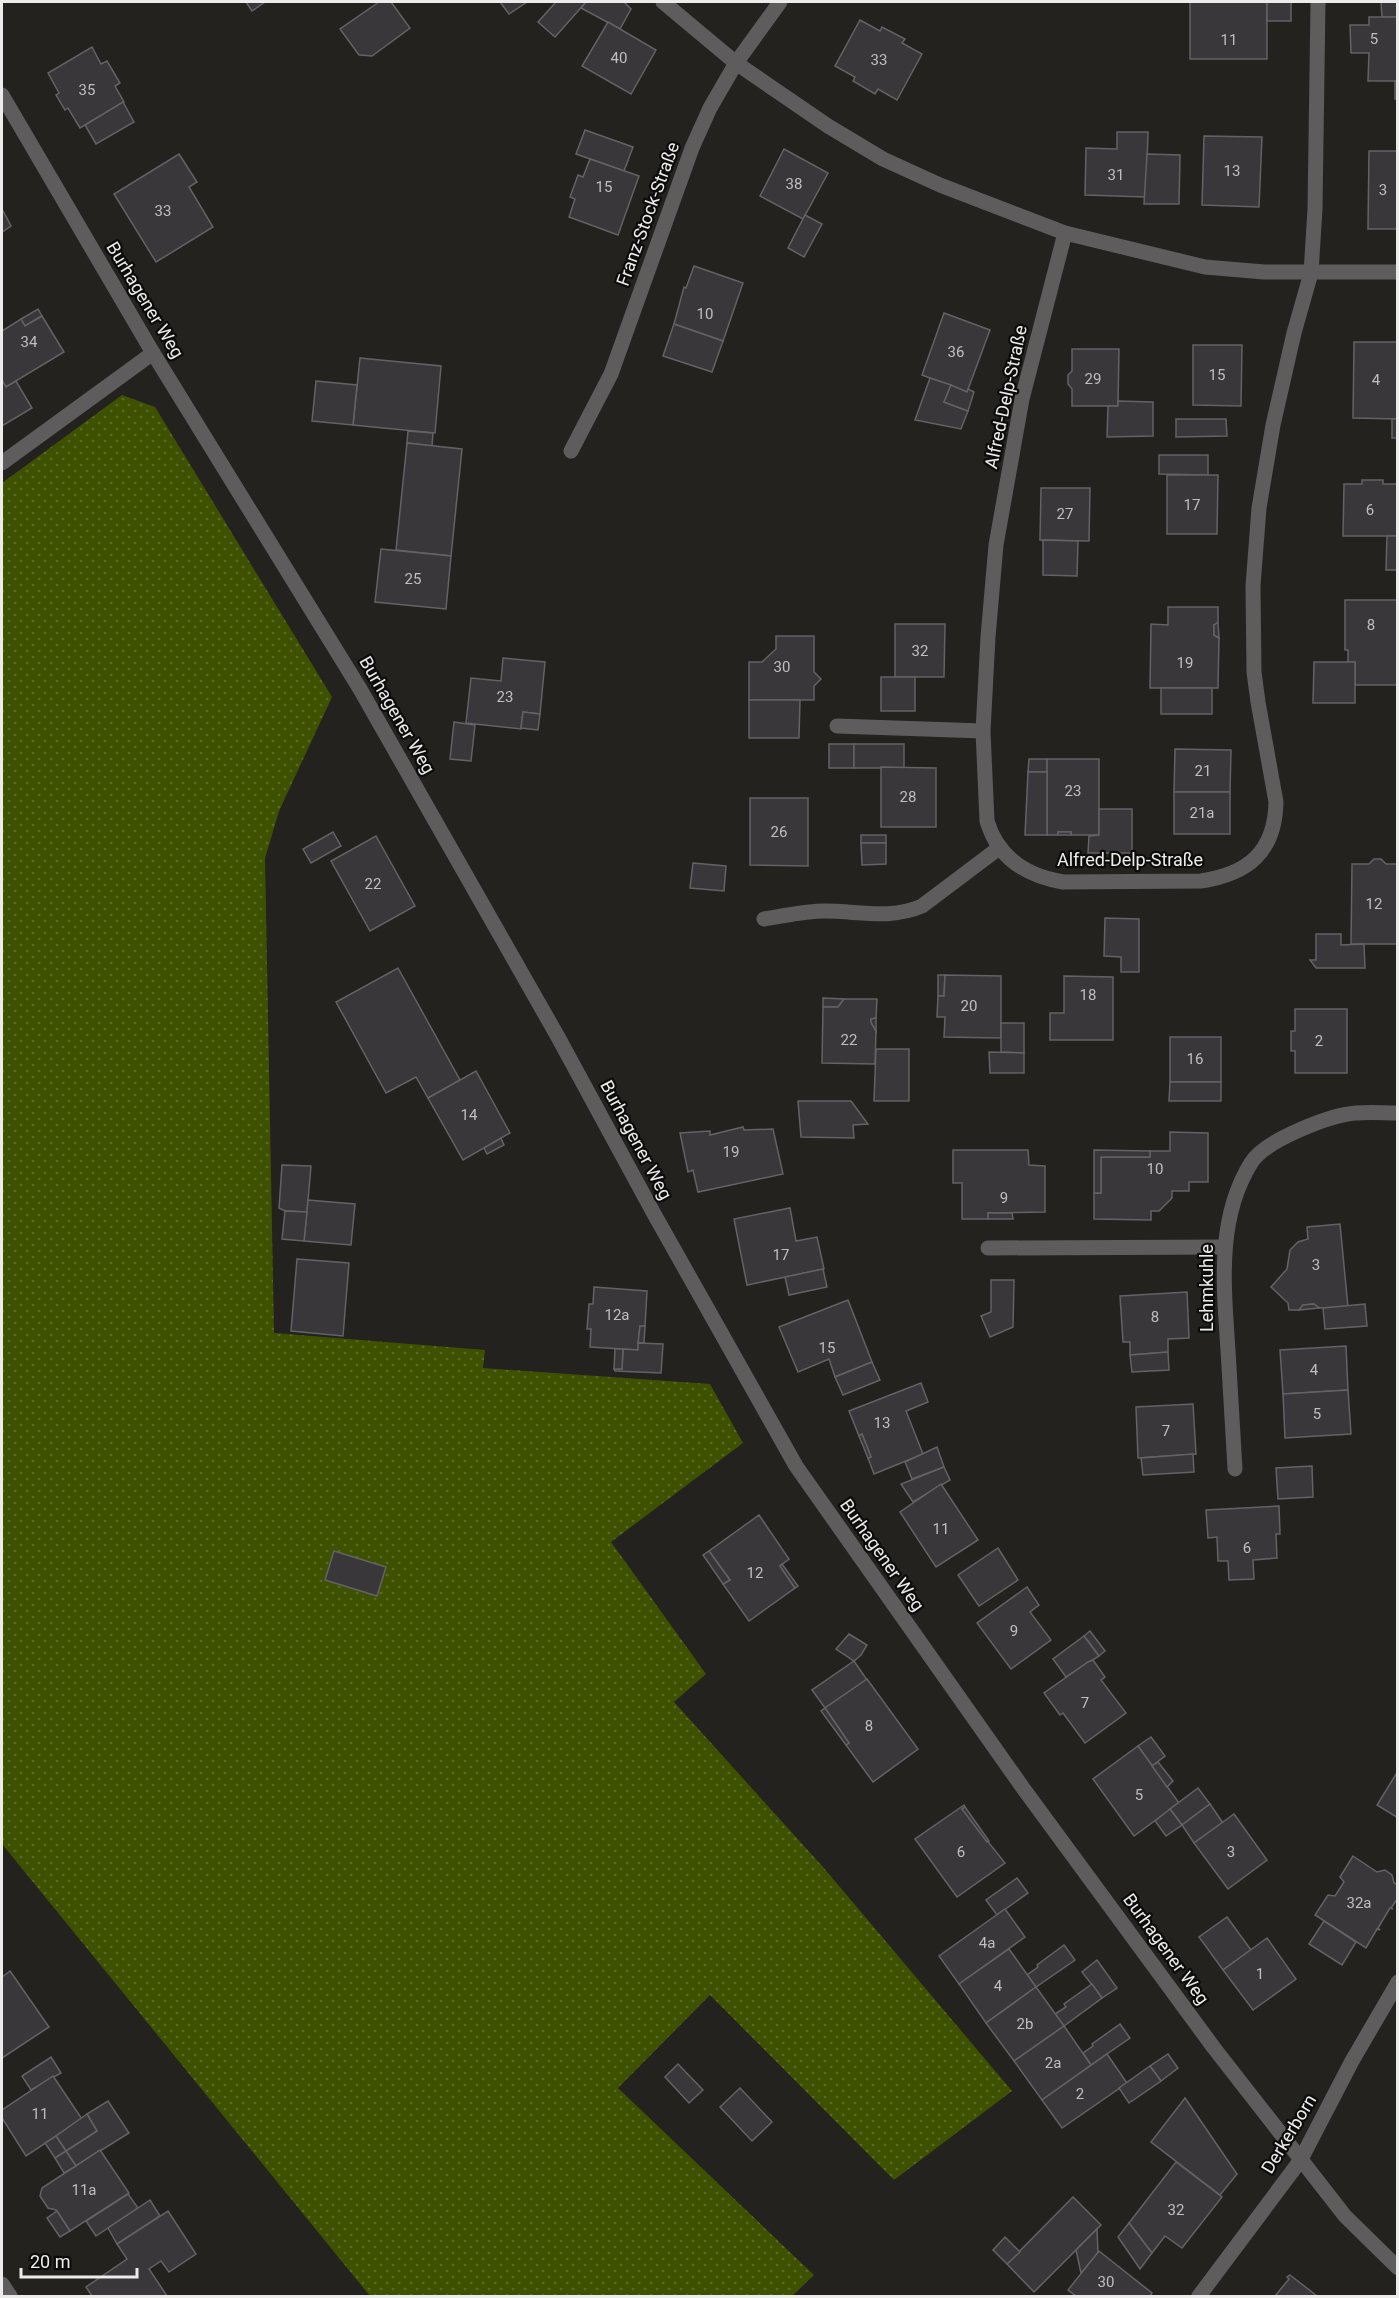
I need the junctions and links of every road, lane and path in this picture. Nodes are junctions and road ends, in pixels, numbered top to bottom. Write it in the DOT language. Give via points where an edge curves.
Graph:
graph roads {
  1 [pos="663,2"];
  2 [pos="780,2"];
  3 [pos="1318,2"];
  4 [pos="736,63"];
  5 [pos="2,95"];
  6 [pos="1065,233"];
  7 [pos="1398,272"];
  8 [pos="1311,273"];
  9 [pos="153,353"];
  10 [pos="571,451"];
  11 [pos="2,463"];
  12 [pos="837,726"];
  13 [pos="983,731"];
  14 [pos="999,848"];
  15 [pos="765,919"];
  16 [pos="1398,1113"];
  17 [pos="1224,1247"];
  18 [pos="988,1248"];
  19 [pos="1235,1469"];
  20 [pos="1398,1982"];
  21 [pos="1300,2161"];
  22 [pos="1398,2268"];
  23 [pos="2,2284"];
  24 [pos="10,2296"];
  25 [pos="1199,2296"];
  1 -- 4 [label="street"];
  2 -- 4 [label="street, Franz-Stock-Straße"];
  3 -- 8 [label="street, Alfred-Delp-Straße"];
  4 -- 6 [label="street" via="883,159"];
  4 -- 10 [label="street, Franz-Stock-Straße" via="692,148 610,374"];
  5 -- 9 [label="street, Burhagener Weg"];
  6 -- 8 [label="street" via="1205,267"];
  6 -- 13 [label="street, Alfred-Delp-Straße" via="1022,399 996,545"];
  7 -- 8 [label="street"];
  8 -- 14 [label="street, Alfred-Delp-Straße" via="1272,425 1259,508 1253,586 1254,672 1276,802 1276,817 1264,847 1242,870 1220,879 1075,882 1030,874"];
  9 -- 11 [label="street"];
  9 -- 21 [label="street, Burhagener Weg" via="360,689 796,1466 1023,1788"];
  12 -- 13 [label="street"];
  13 -- 14 [label="street, Alfred-Delp-Straße" via="987,821"];
  14 -- 15 [label="street" via="912,910 877,915 824,911"];
  16 -- 17 [label="street, Lehmkuhle" via="1354,1113 1308,1126 1252,1161 1231,1208"];
  17 -- 18 [label="street"];
  17 -- 19 [label="street, Lehmkuhle"];
  20 -- 21 [label="street, Derkerborn"];
  21 -- 22 [label="street, Burhagener Weg" via="1345,2216"];
  21 -- 25 [label="street, Derkerborn"];
  23 -- 24 [label="street"];
}
